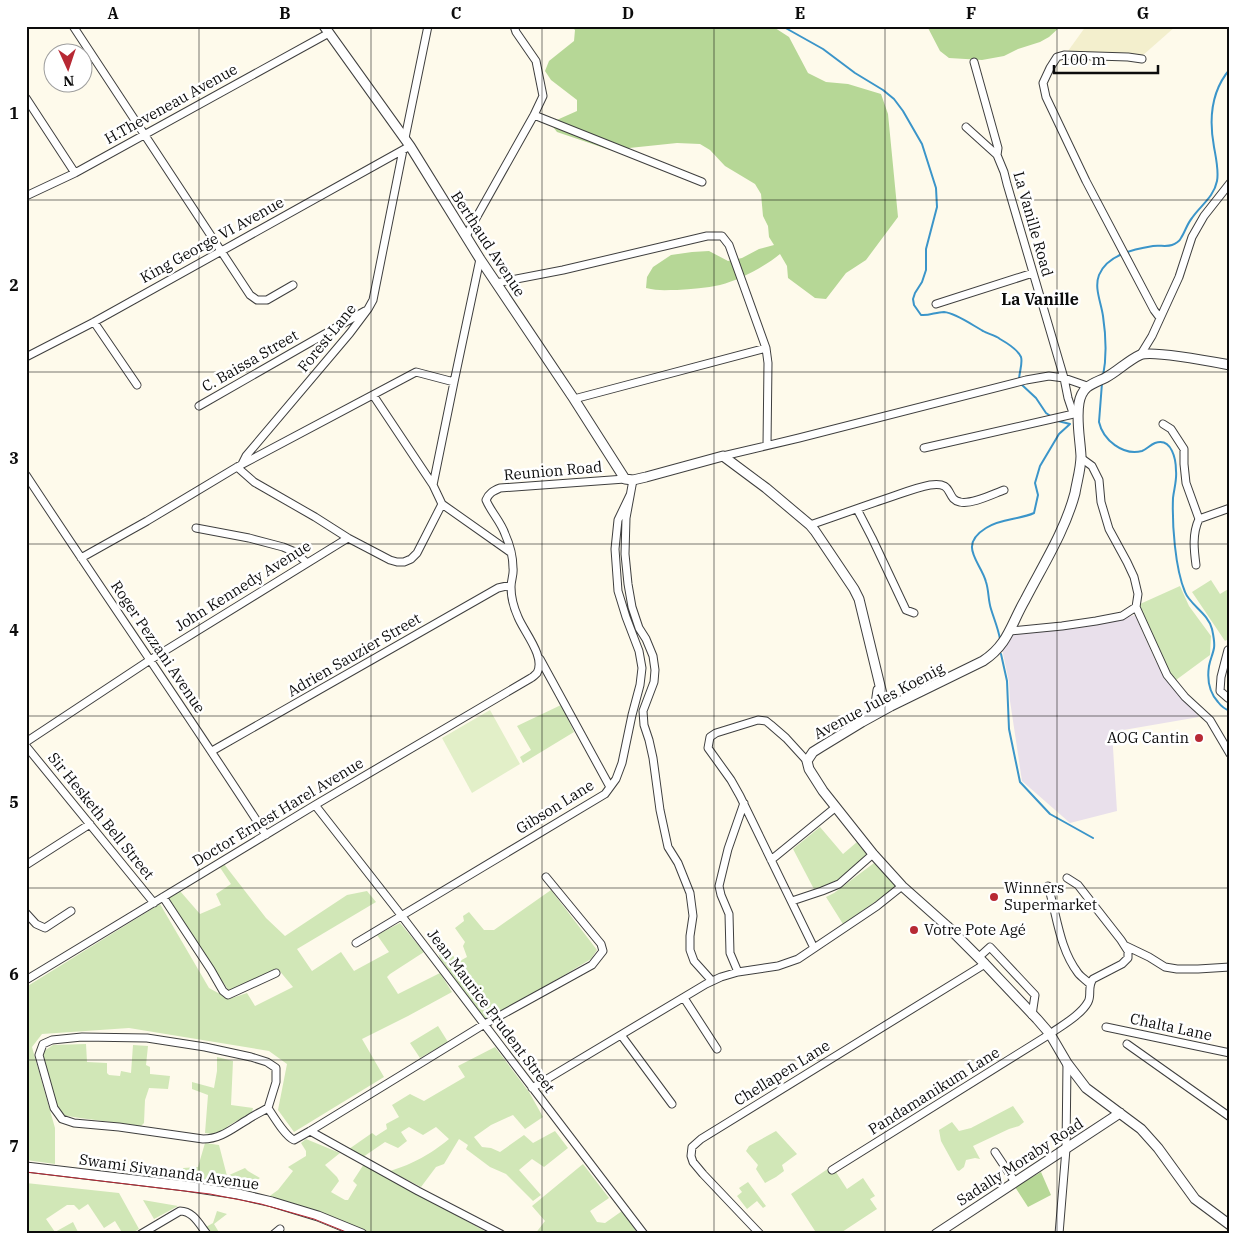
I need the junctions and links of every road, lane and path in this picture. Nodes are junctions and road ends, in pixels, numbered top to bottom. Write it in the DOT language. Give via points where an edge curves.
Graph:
graph roads {
  1 [pos="73,26"];
  2 [pos="428,26"];
  3 [pos="514,26"];
  4 [pos="326,30"];
  5 [pos="1142,59"];
  6 [pos="974,62"];
  7 [pos="26,98"];
  8 [pos="534,115"];
  9 [pos="966,127"];
  10 [pos="145,134"];
  11 [pos="406,144"];
  12 [pos="998,155"];
  13 [pos="75,173"];
  14 [pos="702,182"];
  15 [pos="1230,183"];
  16 [pos="26,196"];
  17 [pos="466,236"];
  18 [pos="222,250"];
  19 [pos="480,259"];
  20 [pos="1034,273"];
  21 [pos="496,282"];
  22 [pos="293,285"];
  23 [pos="936,304"];
  24 [pos="368,309"];
  25 [pos="1160,318"];
  26 [pos="94,322"];
  27 [pos="766,348"];
  28 [pos="1141,354"];
  29 [pos="26,357"];
  30 [pos="1230,365"];
  31 [pos="1064,378"];
  32 [pos="454,382"];
  33 [pos="1090,384"];
  34 [pos="137,385"];
  35 [pos="373,395"];
  36 [pos="574,399"];
  37 [pos="198,406"];
  38 [pos="1078,413"];
  39 [pos="1163,424"];
  40 [pos="767,445"];
  41 [pos="924,448"];
  42 [pos="723,456"];
  43 [pos="1081,458"];
  44 [pos="240,465"];
  45 [pos="26,474"];
  46 [pos="629,480"];
  47 [pos="434,485"];
  48 [pos="1004,490"];
  49 [pos="630,495"];
  50 [pos="442,504"];
  51 [pos="1230,508"];
  52 [pos="857,509"];
  53 [pos="1199,519"];
  54 [pos="810,525"];
  55 [pos="196,528"];
  56 [pos="348,538"];
  57 [pos="512,553"];
  58 [pos="80,558"];
  59 [pos="307,563"];
  60 [pos="1196,566"];
  61 [pos="511,585"];
  62 [pos="1136,607"];
  63 [pos="914,613"];
  64 [pos="1010,631"];
  65 [pos="1230,649"];
  66 [pos="150,660"];
  67 [pos="539,661"];
  68 [pos="879,685"];
  69 [pos="1229,698"];
  70 [pos="877,701"];
  71 [pos="888,708"];
  72 [pos="862,722"];
  73 [pos="26,742"];
  74 [pos="26,746"];
  75 [pos="212,751"];
  76 [pos="1230,754"];
  77 [pos="807,761"];
  78 [pos="610,787"];
  79 [pos="744,802"];
  80 [pos="315,806"];
  81 [pos="836,808"];
  82 [pos="90,824"];
  83 [pos="266,835"];
  84 [pos="873,854"];
  85 [pos="771,860"];
  86 [pos="26,865"];
  87 [pos="546,877"];
  88 [pos="1067,878"];
  89 [pos="902,886"];
  90 [pos="1048,886"];
  91 [pos="163,897"];
  92 [pos="792,901"];
  93 [pos="154,902"];
  94 [pos="71,911"];
  95 [pos="26,913"];
  96 [pos="401,915"];
  97 [pos="356,942"];
  98 [pos="814,948"];
  99 [pos="1126,948"];
  100 [pos="982,960"];
  101 [pos="1230,967"];
  102 [pos="1230,971"];
  103 [pos="738,972"];
  104 [pos="276,973"];
  105 [pos="26,980"];
  106 [pos="712,981"];
  107 [pos="1090,984"];
  108 [pos="684,998"];
  109 [pos="1032,1015"];
  110 [pos="483,1025"];
  111 [pos="1106,1027"];
  112 [pos="1050,1034"];
  113 [pos="621,1035"];
  114 [pos="1127,1044"];
  115 [pos="717,1049"];
  116 [pos="1230,1053"];
  117 [pos="1067,1063"];
  118 [pos="532,1088"];
  119 [pos="672,1104"];
  120 [pos="268,1108"];
  121 [pos="1120,1114"];
  122 [pos="1230,1117"];
  123 [pos="310,1132"];
  124 [pos="1066,1149"];
  125 [pos="995,1152"];
  126 [pos="26,1167"];
  127 [pos="832,1170"];
  128 [pos="1014,1182"];
  129 [pos="1230,1225"];
  130 [pos="141,1234"];
  131 [pos="206,1234"];
  132 [pos="362,1234"];
  133 [pos="502,1234"];
  134 [pos="644,1234"];
  135 [pos="760,1234"];
  136 [pos="936,1234"];
  137 [pos="1059,1234"];
  1 -- 10 [label="street"];
  2 -- 11 [label="street, Forest Lane"];
  3 -- 8 [label="street" via="536,61 543,96"];
  4 -- 10 [label="street, H.Theveneau Avenue"];
  4 -- 11 [label="street, Berthaud Avenue"];
  5 -- 25 [label="street" via="1064,55 1057,57 1043,83 1046,97 1086,181"];
  6 -- 12 [label="street, La Vanille Road"];
  7 -- 13 [label="street"];
  8 -- 14 [label="street"];
  8 -- 17 [label="street"];
  9 -- 12 [label="street"];
  10 -- 13 [label="street, H.Theveneau Avenue"];
  10 -- 18 [label="street"];
  11 -- 17 [label="street, Berthaud Avenue"];
  11 -- 18 [label="street, King George VI Avenue"];
  11 -- 24 [label="street, Forest Lane" via="373,300"];
  12 -- 20 [label="street, La Vanille Road"];
  13 -- 16 [label="street, H.Theveneau Avenue"];
  15 -- 25 [label="street" via="1204,216 1192,238"];
  17 -- 19 [label="street, Berthaud Avenue"];
  18 -- 22 [label="street" via="250,295 257,300 267,300"];
  18 -- 26 [label="street, King George VI Avenue"];
  19 -- 21 [label="street, Berthaud Avenue"];
  19 -- 32 [label="street"];
  20 -- 23 [label="street"];
  20 -- 31 [label="street, La Vanille Road"];
  21 -- 27 [label="street" via="563,270 707,236 722,236 729,244"];
  21 -- 36 [label="street, Berthaud Avenue"];
  24 -- 37 [label="street, C. Baissa Street"];
  24 -- 44 [label="street, Forest Lane"];
  25 -- 28 [label="street"];
  26 -- 29 [label="street, King George VI Avenue"];
  26 -- 34 [label="street"];
  27 -- 36 [label="street"];
  27 -- 40 [label="street"];
  28 -- 30 [label="street"];
  28 -- 33 [label="street"];
  31 -- 33 [label="street"];
  31 -- 38 [label="street, La Vanille Road" via="1072,410"];
  31 -- 40 [label="street" via="1049,376 1026,380"];
  32 -- 35 [label="street" via="416,372"];
  32 -- 47 [label="street"];
  33 -- 38 [label="street, Avenue Jules Koenig" via="1082,393"];
  35 -- 44 [label="street"];
  35 -- 47 [label="street"];
  36 -- 46 [label="street, Berthaud Avenue"];
  38 -- 41 [label="street"];
  38 -- 43 [label="street, Avenue Jules Koenig"];
  39 -- 53 [label="street" via="1171,429 1184,449 1186,484"];
  40 -- 42 [label="street"];
  42 -- 46 [label="street"];
  42 -- 54 [label="street"];
  43 -- 62 [label="street" via="1092,466 1109,529 1134,577 1138,594"];
  43 -- 64 [label="street, Avenue Jules Koenig" via="1064,525"];
  44 -- 56 [label="street" via="254,482"];
  44 -- 58 [label="street"];
  45 -- 58 [label="street, Roger Pezzani Avenue"];
  46 -- 49 [label="street"];
  46 -- 57 [label="street, Reunion Road" via="514,486 494,491 486,500 506,534"];
  47 -- 50 [label="street"];
  48 -- 52 [label="street" via="964,503 953,499 948,488 931,485"];
  49 -- 78 [label="street, Gibson Lane" via="618,520 615,549 618,591 642,668 622,763"];
  49 -- 106 [label="street" via="625,554 628,584 632,607 653,656 655,670 643,711 644,725 668,847 690,893 694,916 690,950 694,961"];
  50 -- 56 [label="street" via="417,553 404,562 390,560"];
  50 -- 57 [label="street"];
  51 -- 53 [label="street"];
  52 -- 54 [label="street"];
  52 -- 63 [label="street" via="906,610"];
  53 -- 60 [label="street" via="1195,528"];
  54 -- 68 [label="street" via="859,599"];
  55 -- 59 [label="street" via="283,546"];
  56 -- 59 [label="street, John Kennedy Avenue"];
  57 -- 61 [label="street, Reunion Road"];
  58 -- 66 [label="street, Roger Pezzani Avenue"];
  59 -- 66 [label="street, John Kennedy Avenue"];
  61 -- 67 [label="street, Reunion Road" via="518,617"];
  61 -- 75 [label="street, Adrien Sauzier Street" via="498,588"];
  62 -- 64 [label="street" via="1122,616 1096,621"];
  62 -- 76 [label="street" via="1167,675 1210,720"];
  64 -- 71 [label="street, Avenue Jules Koenig" via="1006,640 983,662"];
  65 -- 69 [label="street" via="1220,684 1220,691"];
  66 -- 73 [label="street, John Kennedy Avenue"];
  66 -- 75 [label="street, Roger Pezzani Avenue"];
  67 -- 78 [label="street, Reunion Road"];
  67 -- 80 [label="street, Doctor Ernest Harel Avenue" via="531,678"];
  68 -- 70 [label="street"];
  68 -- 71 [label="street"];
  70 -- 71 [label="street"];
  70 -- 72 [label="street"];
  71 -- 72 [label="street, Avenue Jules Koenig"];
  72 -- 77 [label="street, Avenue Jules Koenig" via="820,747"];
  74 -- 82 [label="street, Sir Hesketh Bell Street"];
  75 -- 83 [label="street, Roger Pezzani Avenue"];
  77 -- 79 [label="street" via="766,721 758,720 716,733 710,737 708,748"];
  77 -- 81 [label="street, Avenue Jules Koenig"];
  78 -- 96 [label="street, Gibson Lane" via="605,794"];
  79 -- 85 [label="street"];
  79 -- 103 [label="street" via="719,886 729,914 730,953"];
  80 -- 83 [label="street, Doctor Ernest Harel Avenue"];
  80 -- 96 [label="street, Jean Maurice Prudent Street"];
  81 -- 84 [label="street, Avenue Jules Koenig"];
  81 -- 85 [label="street"];
  82 -- 86 [label="street"];
  82 -- 93 [label="street, Sir Hesketh Bell Street"];
  83 -- 91 [label="street, Doctor Ernest Harel Avenue"];
  84 -- 89 [label="street, Avenue Jules Koenig"];
  84 -- 92 [label="street" via="839,884"];
  85 -- 92 [label="street"];
  87 -- 110 [label="street" via="601,944 603,951 592,965"];
  88 -- 99 [label="street" via="1078,885"];
  89 -- 98 [label="street"];
  89 -- 100 [label="street, Avenue Jules Koenig"];
  90 -- 107 [label="street" via="1068,956 1078,973"];
  91 -- 93 [label="street, Doctor Ernest Harel Avenue"];
  91 -- 104 [label="street" via="228,995"];
  92 -- 98 [label="street"];
  93 -- 105 [label="street, Doctor Ernest Harel Avenue"];
  94 -- 95 [label="street" via="45,928"];
  96 -- 97 [label="street, Gibson Lane"];
  96 -- 110 [label="street, Jean Maurice Prudent Street"];
  98 -- 103 [label="street" via="798,959 778,966"];
  99 -- 101 [label="street" via="1165,967"];
  99 -- 102 [label="street" via="1164,970"];
  99 -- 107 [label="street" via="1128,958"];
  100 -- 109 [label="street, Avenue Jules Koenig"];
  100 -- 109 [label="street" via="990,947 1035,995"];
  100 -- 135 [label="street, Chellapen Lane" via="692,1147 693,1162"];
  103 -- 106 [label="street"];
  106 -- 108 [label="street"];
  107 -- 112 [label="street, Pandamanikum Lane" via="1087,1003"];
  108 -- 113 [label="street"];
  108 -- 115 [label="street"];
  109 -- 112 [label="street, Avenue Jules Koenig"];
  110 -- 118 [label="street, Jean Maurice Prudent Street"];
  110 -- 123 [label="street"];
  111 -- 116 [label="street, Chalta Lane"];
  112 -- 117 [label="street, Avenue Jules Koenig"];
  112 -- 127 [label="street, Pandamanikum Lane"];
  113 -- 118 [label="street"];
  113 -- 119 [label="street"];
  114 -- 122 [label="street"];
  117 -- 121 [label="street, Avenue Jules Koenig" via="1086,1088"];
  117 -- 124 [label="street"];
  118 -- 134 [label="street, Jean Maurice Prudent Street"];
  120 -- 120 [label="street" via="225,1134 210,1139 74,1123 62,1119 54,1108 39,1055 43,1044 52,1040 82,1036 147,1038 251,1057 276,1068 276,1082"];
  120 -- 123 [label="street" via="290,1139"];
  121 -- 124 [label="street, Sadally Moraby Road"];
  121 -- 129 [label="street, Avenue Jules Koenig" via="1149,1138 1195,1199"];
  123 -- 133 [label="street"];
  124 -- 128 [label="street, Sadally Moraby Road"];
  124 -- 137 [label="street"];
  125 -- 128 [label="street"];
  126 -- 132 [label="street, Swami Sivananda Avenue" via="238,1194 318,1216"];
  128 -- 136 [label="street, Sadally Moraby Road"];
  130 -- 131 [label="street" via="180,1211 192,1215"];
}
